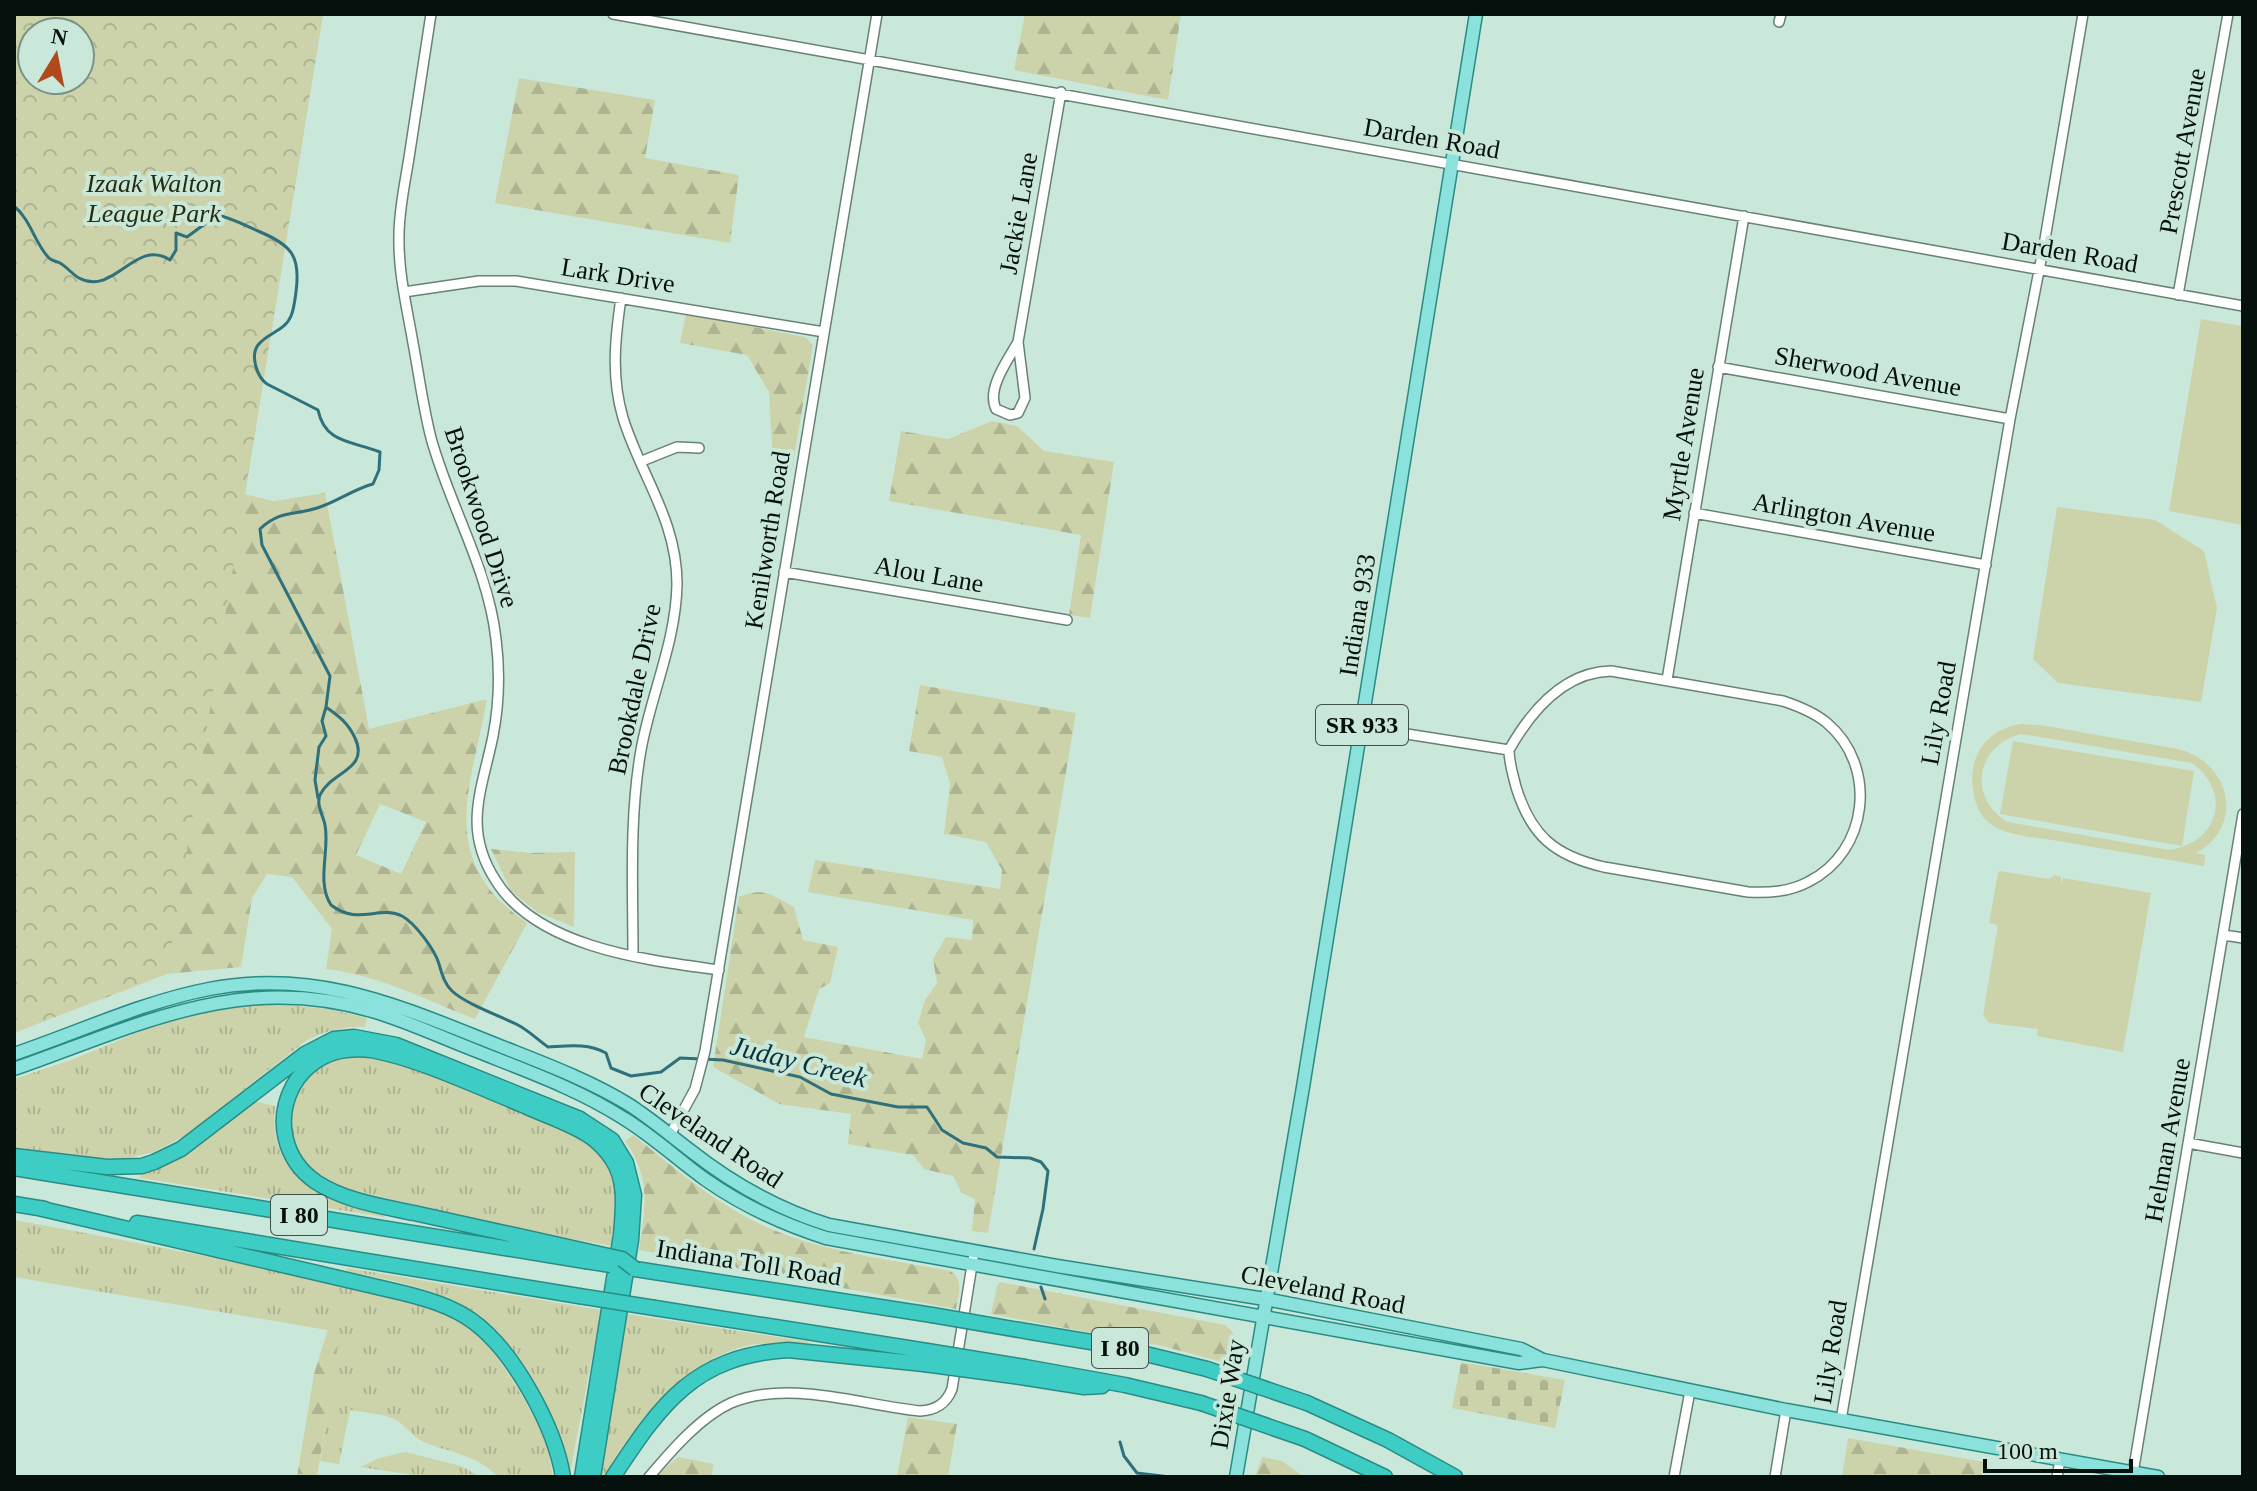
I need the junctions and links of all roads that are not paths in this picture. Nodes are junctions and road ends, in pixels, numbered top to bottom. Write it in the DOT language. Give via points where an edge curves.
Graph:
graph roads {
  1 [pos="431,14"];
  2 [pos="613,14"];
  3 [pos="877,14"];
  4 [pos="1476,14"];
  5 [pos="2083,14"];
  6 [pos="2228,14"];
  7 [pos="870,58"];
  8 [pos="1061,92"];
  9 [pos="1452,165"];
  10 [pos="1744,216"];
  11 [pos="2039,269"];
  12 [pos="404,292"];
  13 [pos="2178,295"];
  14 [pos="621,298"];
  15 [pos="2243,306"];
  16 [pos="824,332"];
  17 [pos="1018,342"];
  18 [pos="1718,367"];
  19 [pos="2010,419"];
  20 [pos="699,448"];
  21 [pos="642,461"];
  22 [pos="1694,513"];
  23 [pos="1986,565"];
  24 [pos="784,572"];
  25 [pos="1067,620"];
  26 [pos="1667,680"];
  27 [pos="1362,727"];
  28 [pos="1509,750"];
  29 [pos="2243,814"];
  30 [pos="2224,935"];
  31 [pos="2243,938"];
  32 [pos="633,956"];
  33 [pos="719,970"];
  34 [pos="14,1054"];
  35 [pos="14,1069"];
  36 [pos="670,1135"];
  37 [pos="2188,1143"];
  38 [pos="2243,1153"];
  39 [pos="14,1156"];
  40 [pos="14,1168"];
  41 [pos="14,1204"];
  42 [pos="38,1208"];
  43 [pos="974,1252"];
  44 [pos="585,1256"];
  45 [pos="972,1266"];
  46 [pos="1265,1299"];
  47 [pos="1262,1318"];
  48 [pos="925,1357"];
  49 [pos="1543,1360"];
  50 [pos="1690,1391"];
  51 [pos="1786,1410"];
  52 [pos="1841,1420"];
  53 [pos="2060,1460"];
  54 [pos="1237,1472"];
  55 [pos="2133,1473"];
  56 [pos="563,1477"];
  57 [pos="582,1477"];
  58 [pos="593,1477"];
  59 [pos="613,1477"];
  60 [pos="649,1477"];
  61 [pos="1385,1477"];
  62 [pos="1455,1477"];
  63 [pos="1674,1477"];
  64 [pos="1775,1477"];
  65 [pos="2057,1477"];
  66 [pos="2158,1477"];
  1 -- 12 [label="street, Brookwood Drive" via="400,214"];
  2 -- 7 [label="street, Darden Road"];
  3 -- 7 [label="street, Kenilworth Road"];
  4 -- 9 [label="main road, Indiana 933 / SR 933"];
  5 -- 11 [label="street, Lily Road"];
  6 -- 13 [label="street, Prescott Avenue"];
  7 -- 8 [label="street, Darden Road"];
  7 -- 16 [label="street, Kenilworth Road"];
  8 -- 9 [label="street, Darden Road"];
  8 -- 17 [label="street, Jackie Lane"];
  9 -- 10 [label="street, Darden Road"];
  9 -- 27 [label="main road, Indiana 933 / SR 933"];
  10 -- 11 [label="street, Darden Road"];
  10 -- 18 [label="street, Myrtle Avenue"];
  11 -- 13 [label="street, Darden Road"];
  11 -- 19 [label="street, Lily Road"];
  12 -- 14 [label="street, Lark Drive" via="495,280"];
  12 -- 32 [label="street, Brookwood Drive" via="430,433 482,574 496,639 493,734 476,807 480,849 496,881 520,908 567,935"];
  13 -- 15 [label="street, Darden Road"];
  14 -- 16 [label="street, Lark Drive"];
  14 -- 21 [label="street, Brookdale Drive" via="615,377 624,420"];
  16 -- 24 [label="street, Kenilworth Road"];
  17 -- 17 [label="street, Jackie Lane" via="993,394 996,409 1010,415 1018,413 1025,398"];
  18 -- 19 [label="street, Sherwood Avenue"];
  18 -- 22 [label="street, Myrtle Avenue"];
  19 -- 23 [label="street, Lily Road"];
  20 -- 21 [label="street" via="677,447"];
  21 -- 32 [label="street, Brookdale Drive" via="671,532 677,582 672,632 645,730 636,793"];
  22 -- 23 [label="street, Arlington Avenue"];
  22 -- 26 [label="street, Myrtle Avenue"];
  23 -- 52 [label="street, Lily Road"];
  24 -- 25 [label="street, Alou Lane"];
  24 -- 33 [label="street, Kenilworth Road"];
  26 -- 28 [label="street" via="1604,671 1582,676 1559,688"];
  26 -- 28 [label="street" via="1783,701 1816,715 1836,732 1858,773 1861,803 1849,842 1820,875 1795,888 1748,892 1585,863 1557,850 1533,827"];
  27 -- 28 [label="street"];
  27 -- 46 [label="main road, Indiana 933 / SR 933"];
  29 -- 30 [label="street, Helman Avenue"];
  30 -- 31 [label="street"];
  30 -- 37 [label="street, Helman Avenue"];
  32 -- 33 [label="street, Brookwood Drive"];
  33 -- 36 [label="street, Kenilworth Road" via="701,1073"];
  34 -- 36 [label="main road, Cleveland Road" via="178,996 244,984 311,986 376,998 526,1057 601,1089"];
  35 -- 45 [label="main road, Cleveland Road" via="214,1002 279,997 343,1004 403,1022 595,1102 732,1197 793,1227 855,1245"];
  36 -- 43 [label="main road, Cleveland Road" via="739,1185 799,1216"];
  37 -- 38 [label="street"];
  37 -- 55 [label="street, Helman Avenue"];
  39 -- 58 [label="highway" via="107,1167 154,1162 181,1149 305,1054 334,1039 354,1037 396,1045 580,1119 612,1140 626,1163 634,1195"];
  40 -- 44 [label="highway, I 80"];
  41 -- 42 [label="highway, I 80"];
  42 -- 48 [label="highway, I 80, bridge"];
  42 -- 56 [label="highway" via="403,1293 459,1312 495,1341 527,1390 551,1431"];
  43 -- 45 [label="street"];
  43 -- 46 [label="main road, Cleveland Road"];
  44 -- 57 [label="highway" via="330,1190 302,1170 288,1149 284,1109 292,1087 329,1054 371,1050 561,1122 589,1135 614,1161 624,1201 621,1235"];
  44 -- 62 [label="highway, Indiana Toll Road / I 80, bridge" via="622,1259 635,1269 1148,1354 1307,1403"];
  45 -- 47 [label="main road, Cleveland Road"];
  45 -- 60 [label="street" via="952,1389 943,1403 920,1411 761,1394 729,1404 701,1423"];
  46 -- 47 [label="main road, Indiana 933 / SR 933"];
  46 -- 49 [label="main road, Cleveland Road" via="1521,1349"];
  47 -- 49 [label="main road, Cleveland Road" via="1519,1363"];
  47 -- 54 [label="main road, Dixie Way / SR 933"];
  48 -- 59 [label="highway" via="788,1350 728,1362 688,1383 666,1404"];
  48 -- 61 [label="highway, I 80, bridge" via="1125,1385 1201,1403 1305,1439"];
  49 -- 50 [label="main road, Cleveland Road"];
  50 -- 51 [label="main road, Cleveland Road"];
  50 -- 63 [label="street"];
  51 -- 52 [label="main road, Cleveland Road"];
  51 -- 64 [label="street"];
  52 -- 53 [label="main road, Cleveland Road"];
  53 -- 55 [label="main road, Cleveland Road"];
  53 -- 65 [label="street"];
  55 -- 66 [label="main road, Cleveland Road"];
}
